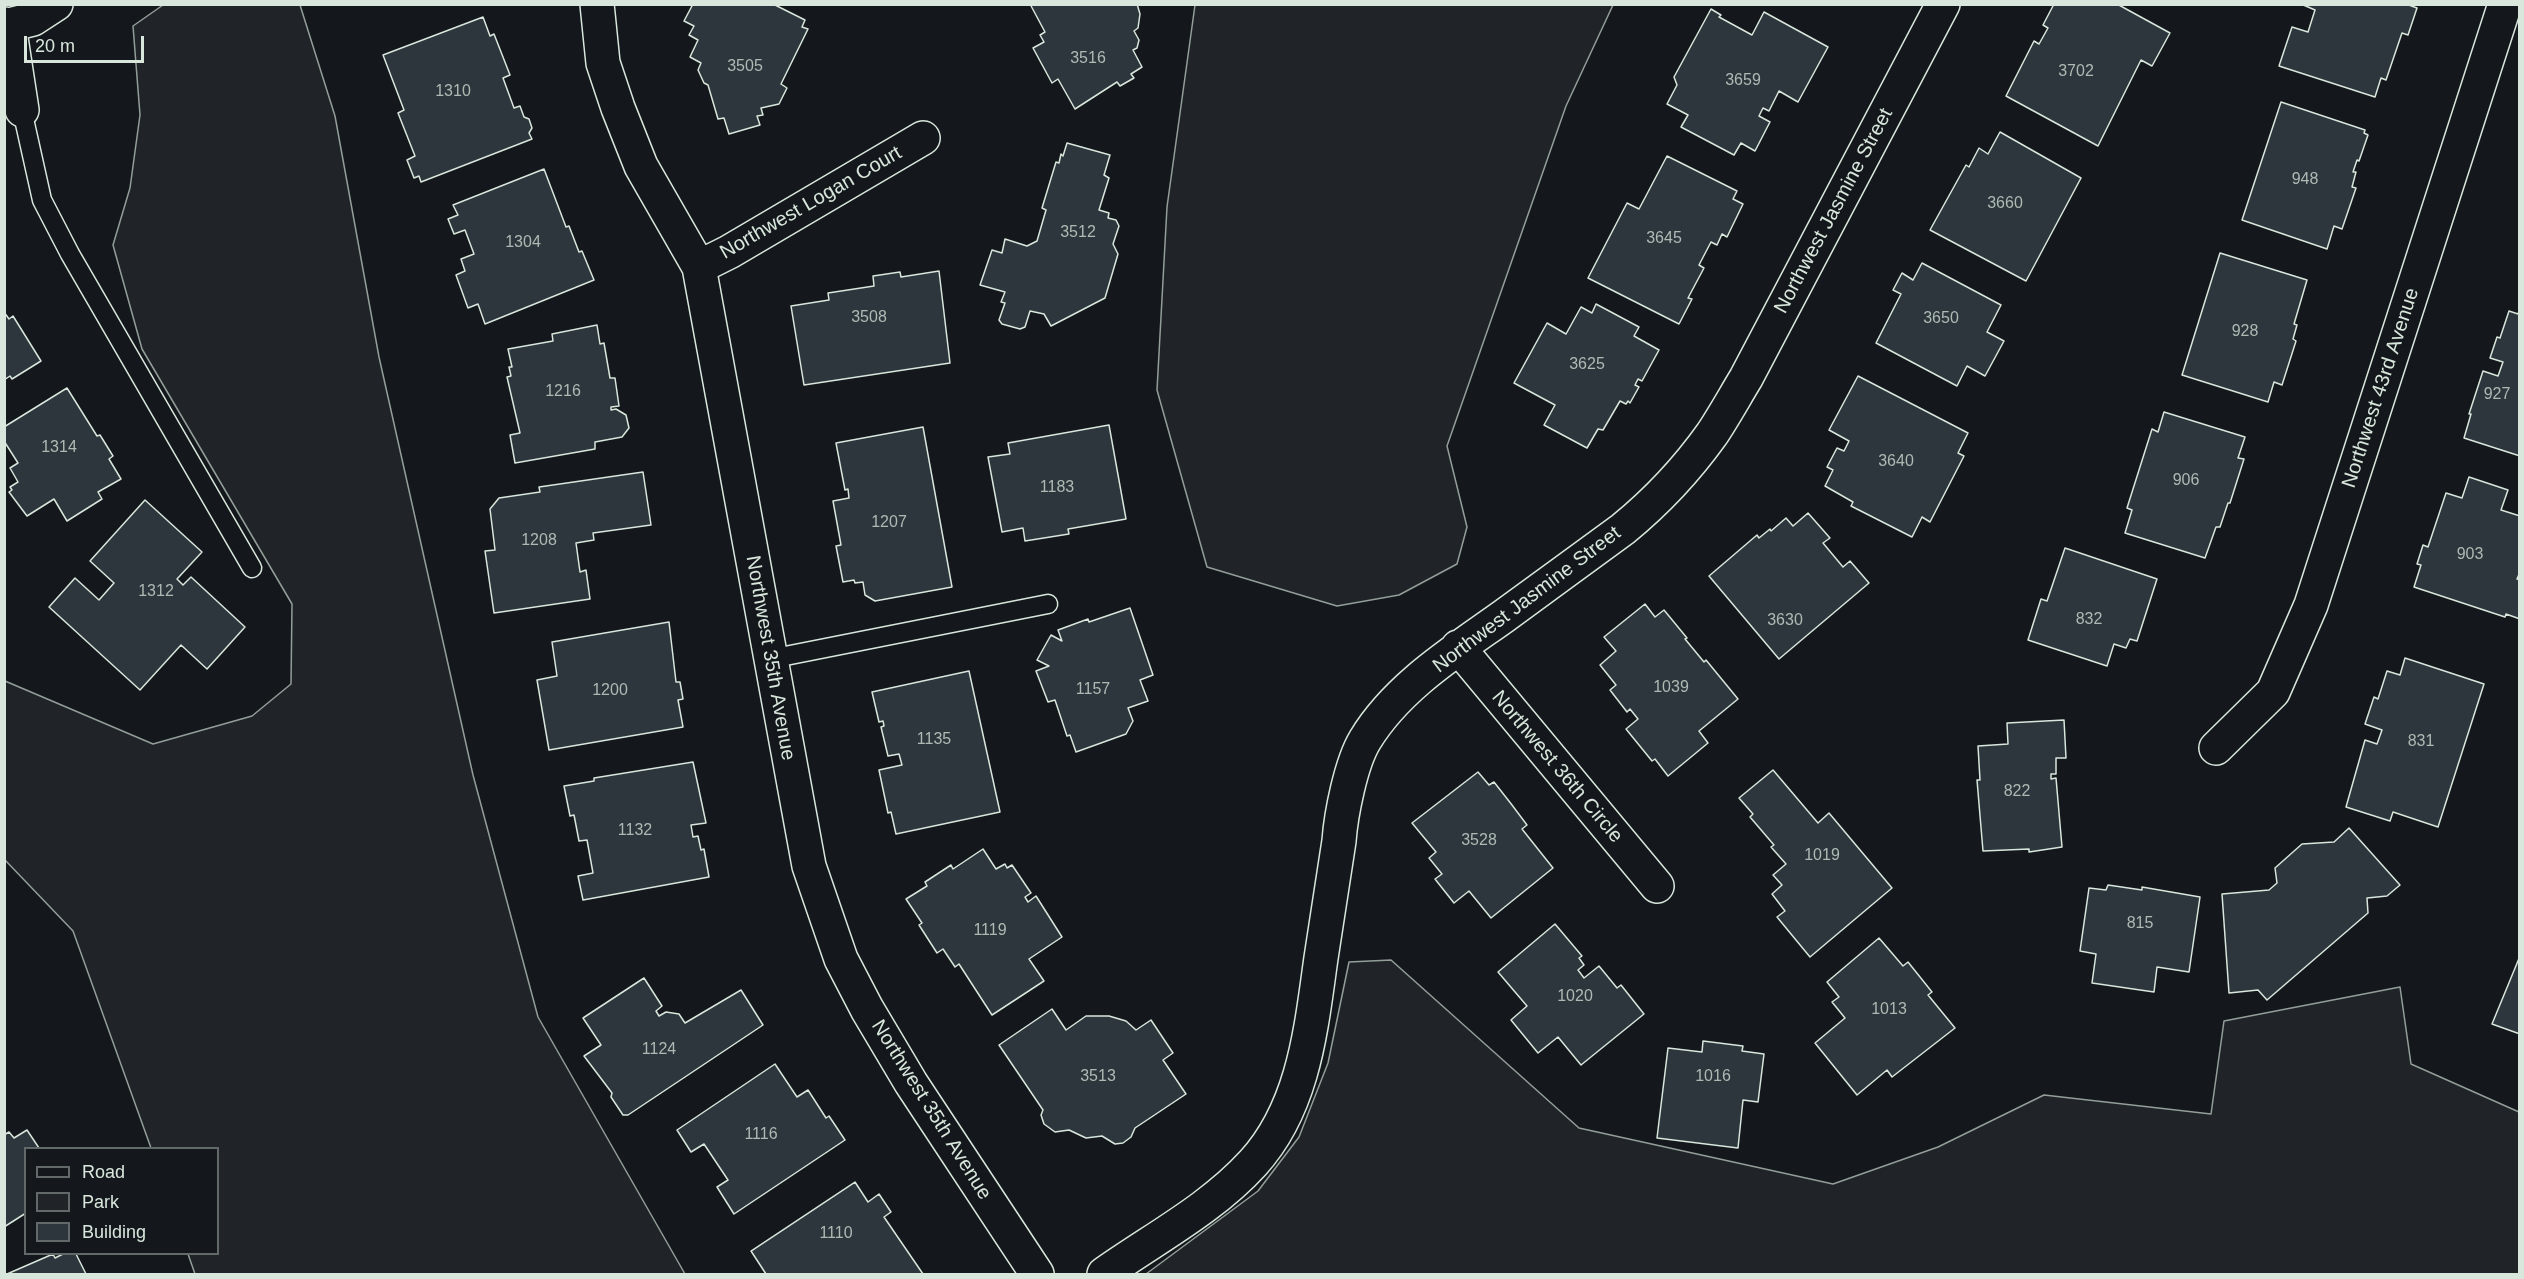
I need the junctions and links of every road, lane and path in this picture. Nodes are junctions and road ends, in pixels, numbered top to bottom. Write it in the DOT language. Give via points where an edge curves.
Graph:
graph roads {
  1 [pos="56,4"];
  2 [pos="597,4"];
  3 [pos="1943,4"];
  4 [pos="2505,4"];
  5 [pos="7,25"];
  6 [pos="22,110"];
  7 [pos="923,138"];
  8 [pos="699,267"];
  9 [pos="252,568"];
  10 [pos="1048,604"];
  11 [pos="1458,647"];
  12 [pos="770,659"];
  13 [pos="2216,748"];
  14 [pos="1657,886"];
  15 [pos="1037,1275"];
  16 [pos="1104,1275"];
  1 -- 5 [label="street" via="33,19"];
  2 -- 8 [label="street, Northwest 35th Avenue" via="603,63 618,108 641,166"];
  3 -- 11 [label="street, Northwest Jasmine Street" via="1746,378 1713,433 1640,515"];
  4 -- 13 [label="street, Northwest 43rd Avenue" via="2311,605 2273,692"];
  5 -- 6 [label="street"];
  6 -- 9 [label="lane" via="42,200"];
  7 -- 8 [label="street, Northwest Logan Court"];
  8 -- 12 [label="street, Northwest 35th Avenue"];
  10 -- 12 [label="lane"];
  11 -- 14 [label="street, Northwest 36th Circle"];
  11 -- 16 [label="street, Northwest Jasmine Street" via="1380,717 1363,742 1352,770 1341,815 1308,1049 1298,1084 1271,1139 1254,1162 1204,1208"];
  12 -- 15 [label="street, Northwest 35th Avenue" via="809,866 841,959 911,1083"];
}
